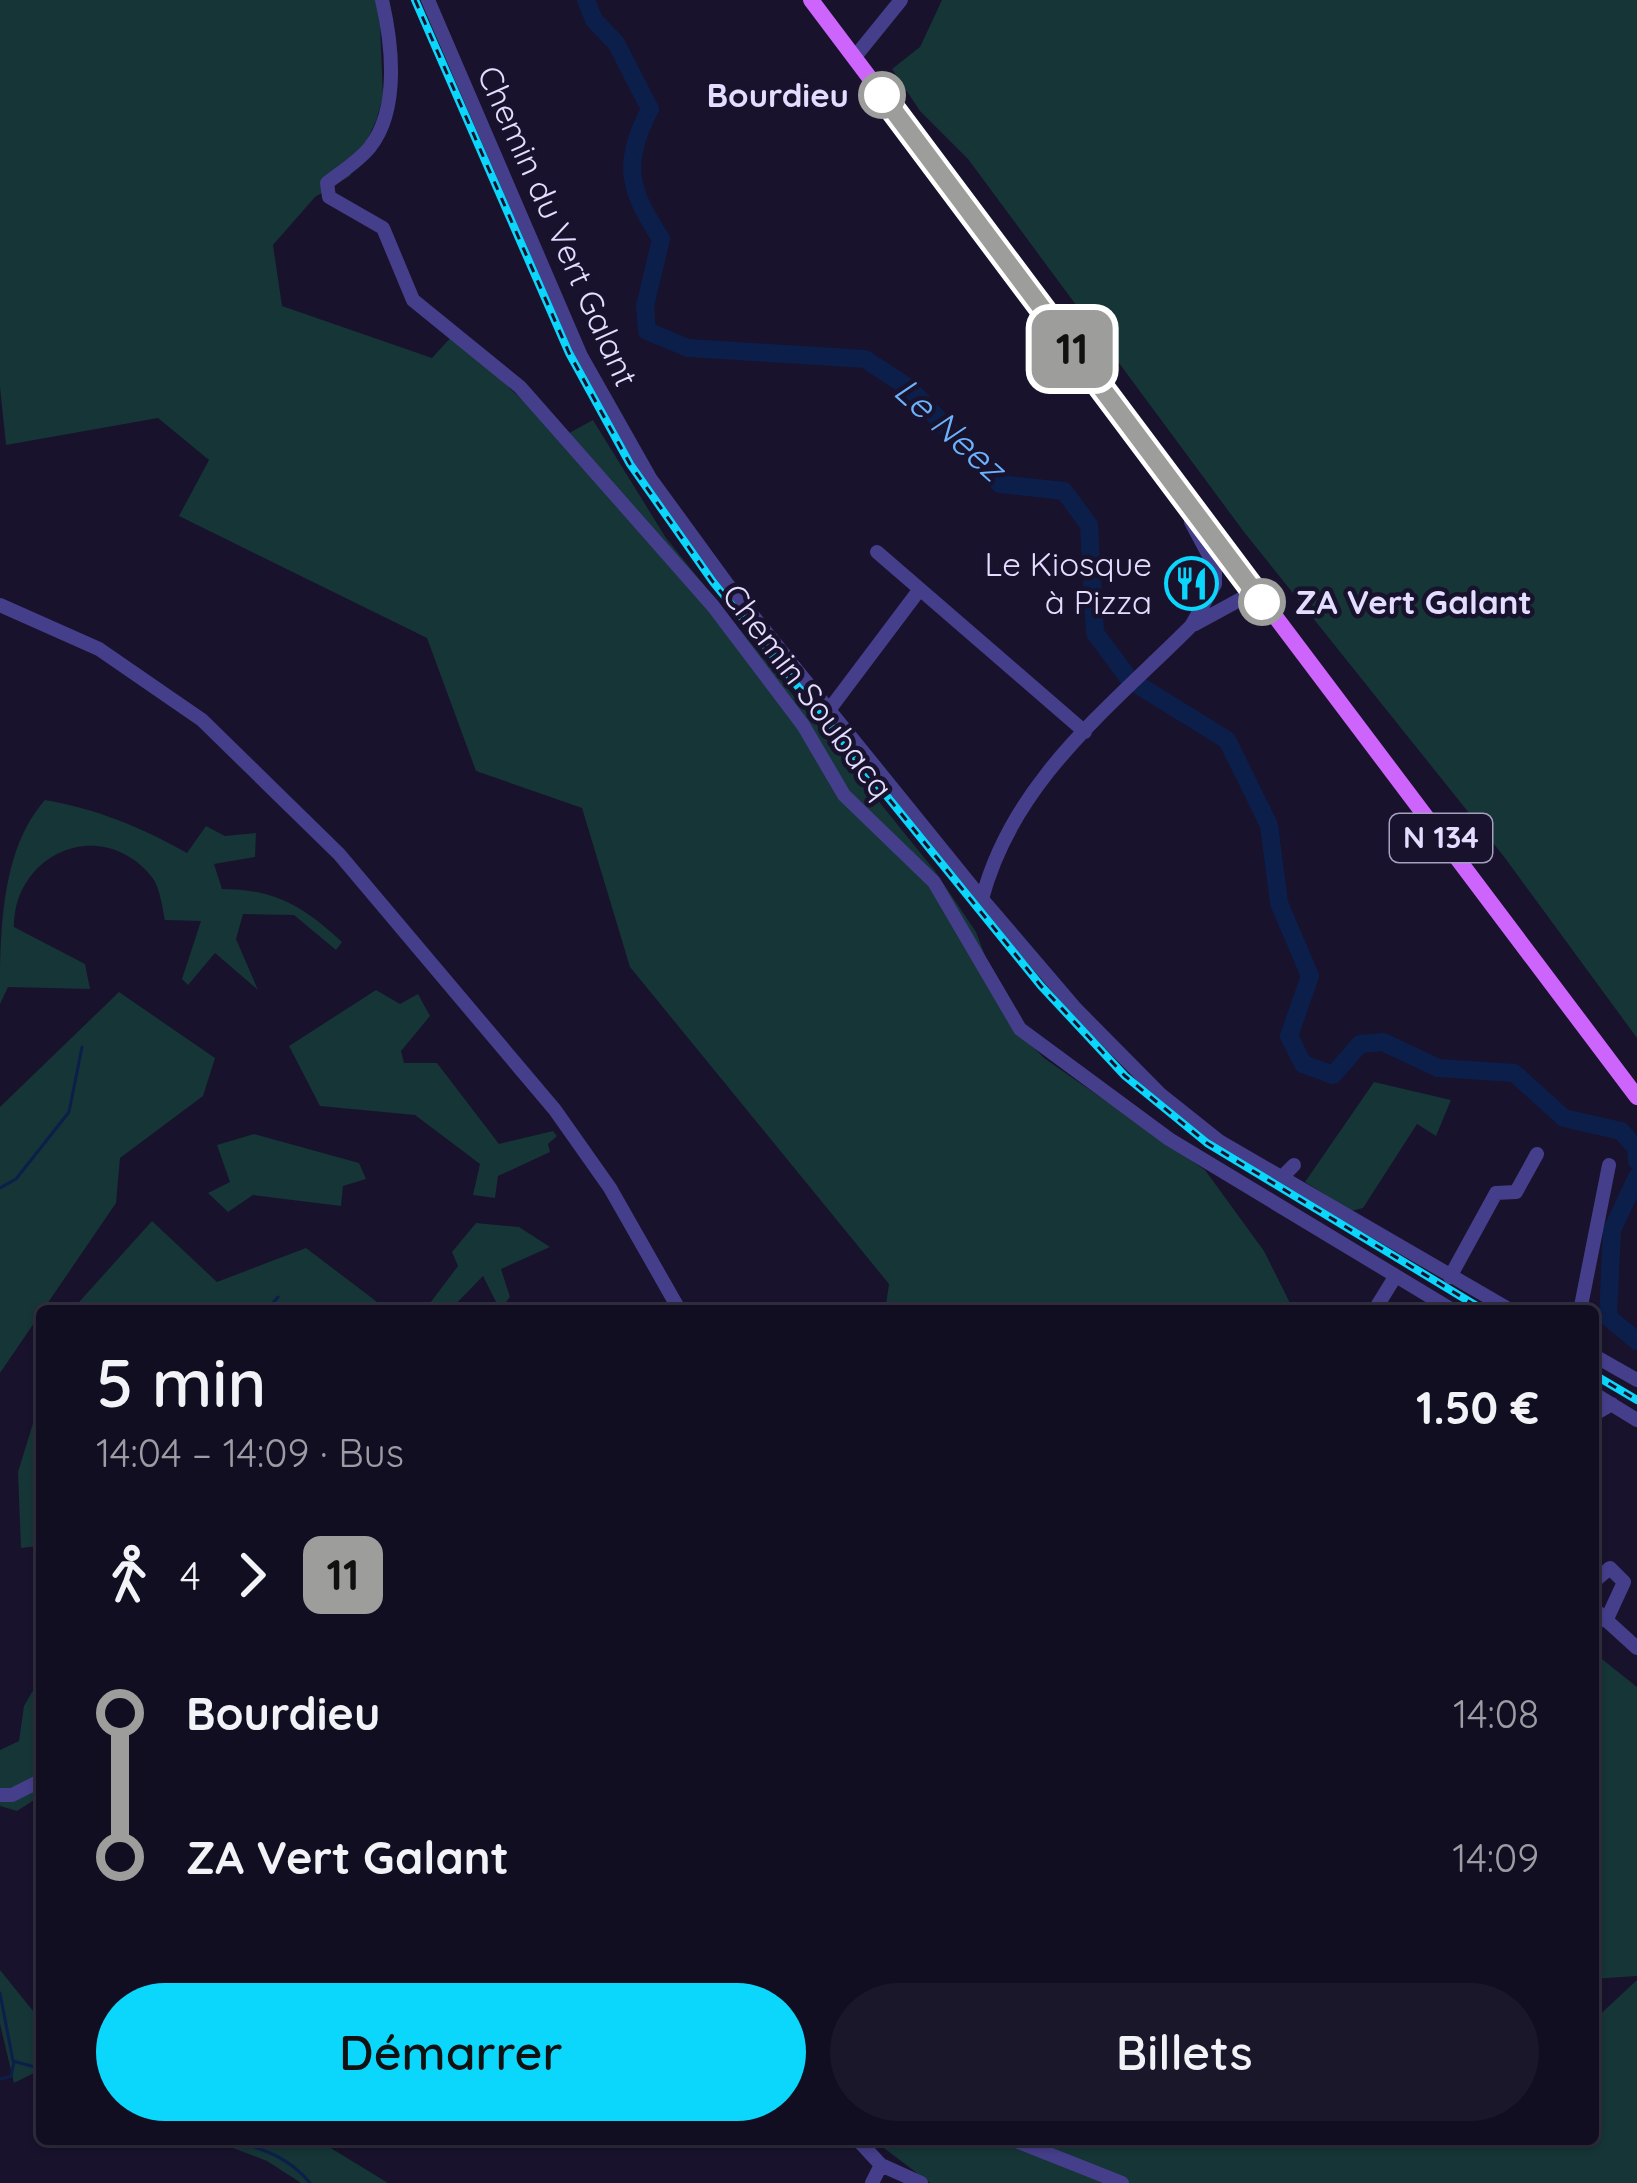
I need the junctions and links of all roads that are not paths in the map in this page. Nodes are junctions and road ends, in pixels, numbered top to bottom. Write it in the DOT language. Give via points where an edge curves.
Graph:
graph roads {
  1 [pos="382,0"];
  2 [pos="428,0"];
  3 [pos="811,0"];
  4 [pos="901,0"];
  5 [pos="854,58"];
  6 [pos="1191,508"];
  7 [pos="877,552"];
  8 [pos="1215,584"];
  9 [pos="1249,585"];
  10 [pos="920,589"];
  11 [pos="0,605"];
  12 [pos="1231,605"];
  13 [pos="1191,626"];
  14 [pos="829,710"];
  15 [pos="1085,732"];
  16 [pos="982,898"];
  17 [pos="1637,1097"];
  18 [pos="1537,1154"];
  19 [pos="1294,1165"];
  20 [pos="1609,1165"];
  21 [pos="1280,1178"];
  22 [pos="1395,1277"];
  23 [pos="1450,1277"];
  24 [pos="677,1305"];
  25 [pos="1378,1305"];
  26 [pos="1444,1305"];
  27 [pos="1501,1305"];
  28 [pos="1581,1305"];
  29 [pos="1599,1358"];
  30 [pos="1637,1380"];
  31 [pos="1599,1396"];
  32 [pos="1612,1404"];
  33 [pos="1599,1412"];
  34 [pos="1637,1420"];
  35 [pos="1599,1577"];
  36 [pos="1599,1614"];
  37 [pos="1606,1621"];
  38 [pos="1637,1648"];
  39 [pos="36,1783"];
  40 [pos="0,1795"];
  41 [pos="863,2145"];
  42 [pos="1026,2145"];
  43 [pos="881,2165"];
  44 [pos="872,2183"];
  45 [pos="921,2183"];
  46 [pos="1122,2183"];
  1 -- 22 [label="street, Chemin Soubacq" via="385,116 372,145 327,183 329,196 383,228 413,300 520,387 713,605 803,724 844,795 934,882 1020,1029 1169,1139"];
  2 -- 14 [label="street, Chemin du Vert Galant" via="581,356 650,478"];
  3 -- 5 [label="main road, N 134"];
  4 -- 5 [label="street"];
  5 -- 6 [label="main road, N 134"];
  6 -- 8 [label="street"];
  6 -- 9 [label="main road, N 134"];
  7 -- 10 [label="street"];
  8 -- 9 [label="street" via="1231,576"];
  8 -- 12 [label="street" via="1215,599"];
  8 -- 13 [label="street"];
  9 -- 12 [label="street"];
  9 -- 17 [label="main road, N 134"];
  10 -- 14 [label="street"];
  10 -- 15 [label="street"];
  11 -- 24 [label="street" via="99,649 202,720 339,854 555,1109"];
  12 -- 13 [label="street"];
  13 -- 15 [label="street"];
  14 -- 16 [label="street, Chemin du Vert Galant"];
  15 -- 16 [label="street" via="1029,790"];
  16 -- 21 [label="street, Chemin du Vert Galant" via="1160,1094"];
  18 -- 23 [label="street" via="1516,1192 1496,1193"];
  19 -- 21 [label="street"];
  20 -- 28 [label="street"];
  21 -- 23 [label="street, Chemin du Vert Galant"];
  22 -- 25 [label="street"];
  22 -- 26 [label="street, Chemin Soubacq"];
  23 -- 27 [label="street, Chemin du Vert Galant"];
  29 -- 30 [label="street"];
  31 -- 32 [label="street"];
  32 -- 33 [label="street"];
  32 -- 34 [label="street"];
  35 -- 37 [label="street" via="1610,1568 1624,1582"];
  36 -- 37 [label="street"];
  37 -- 38 [label="street"];
  39 -- 40 [label="street"];
  41 -- 43 [label="street"];
  42 -- 46 [label="street"];
  43 -- 44 [label="street"];
  43 -- 45 [label="street"];
}
